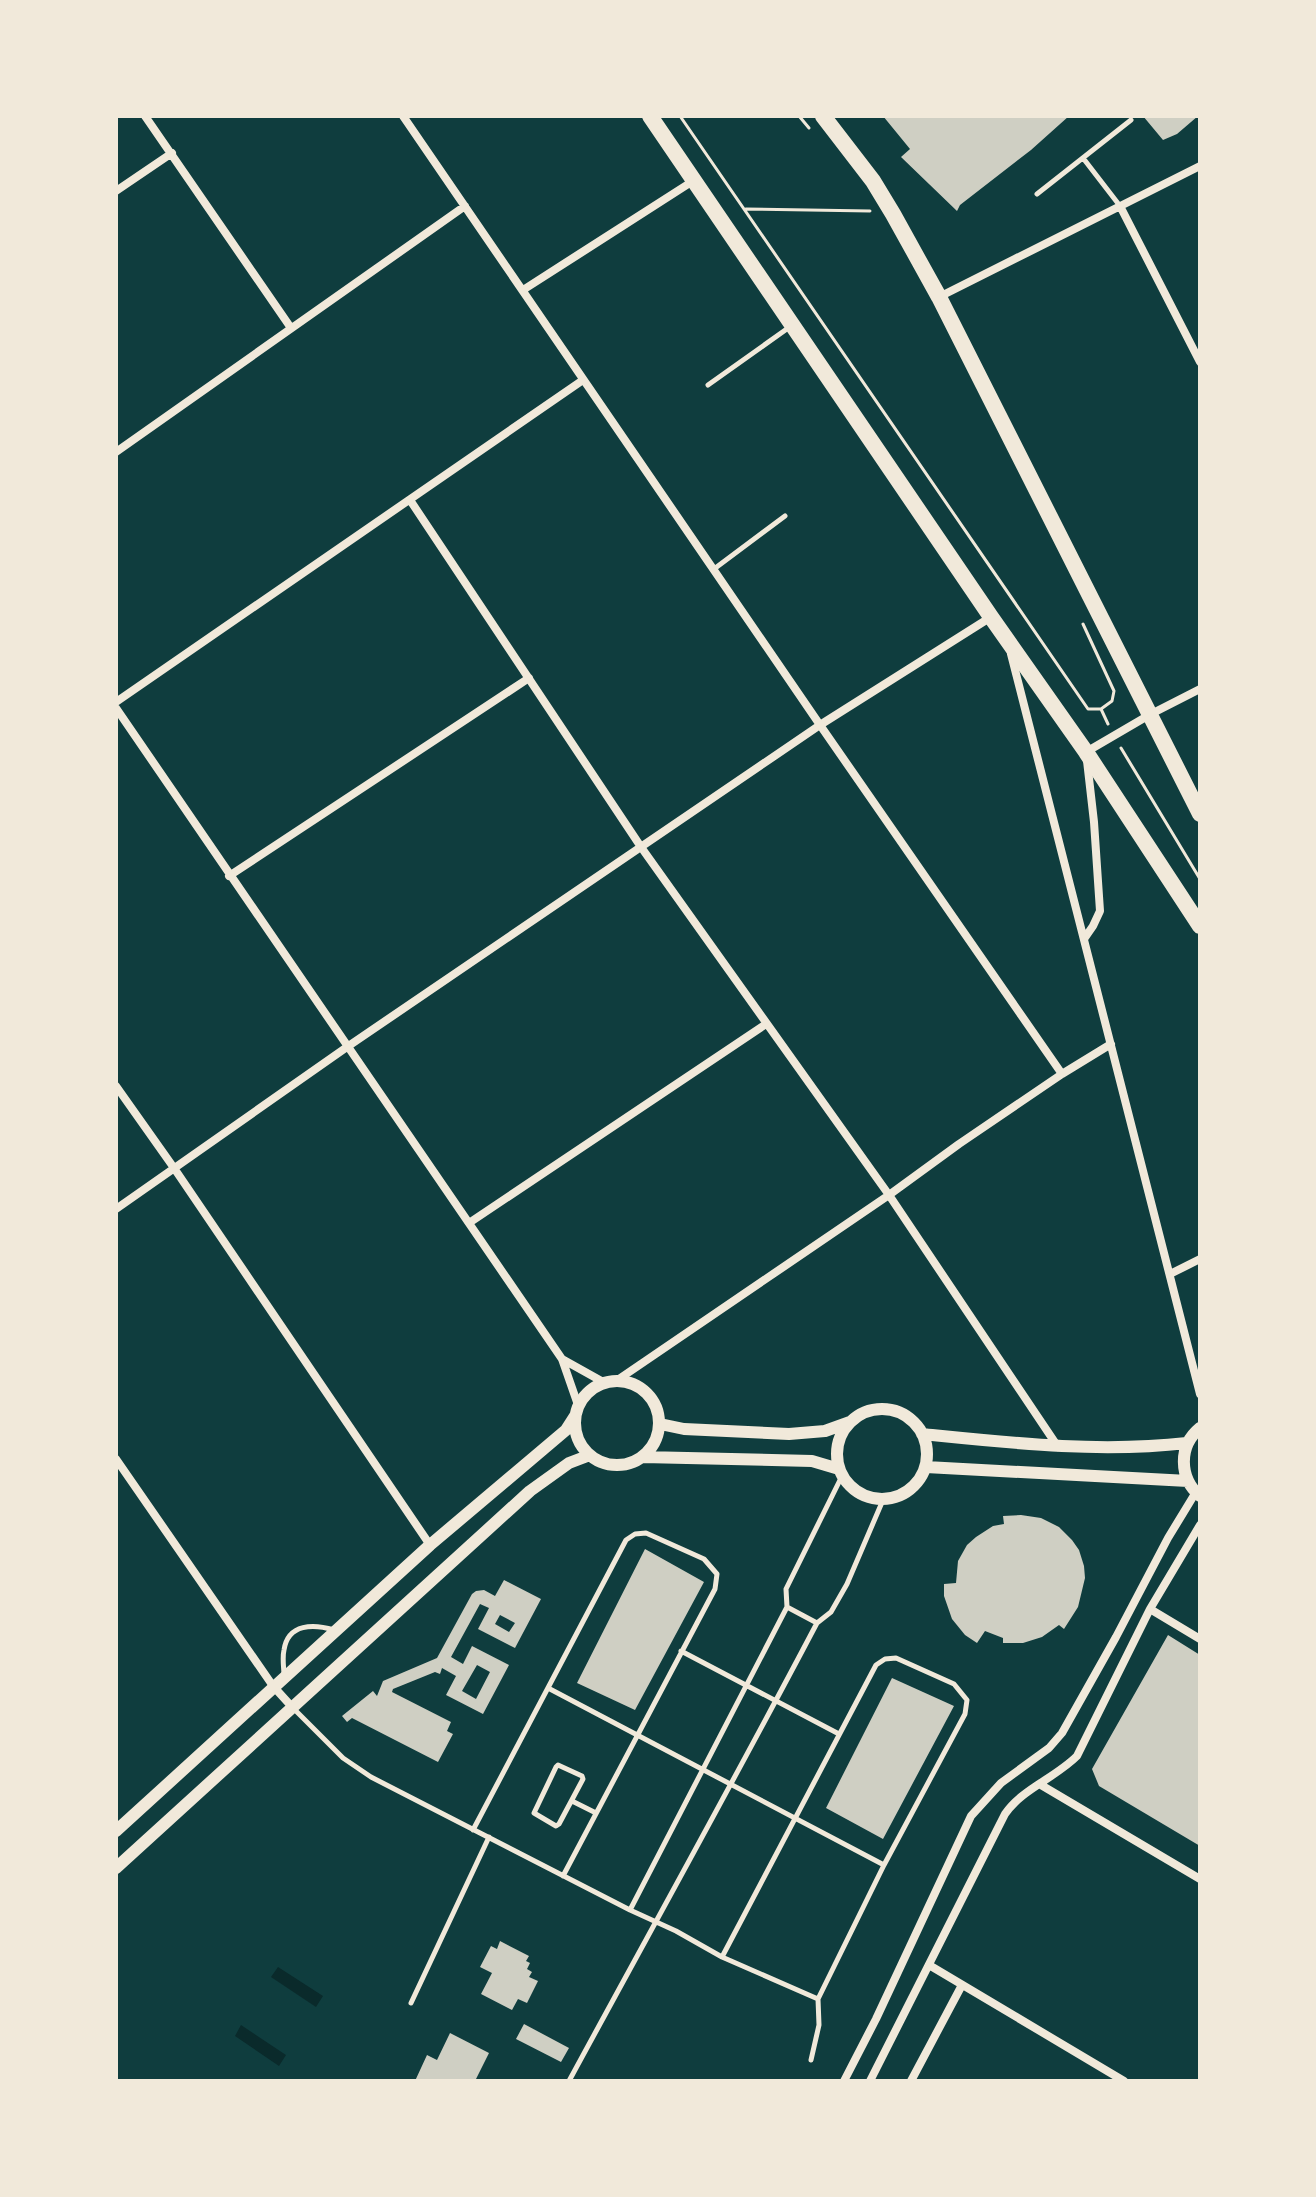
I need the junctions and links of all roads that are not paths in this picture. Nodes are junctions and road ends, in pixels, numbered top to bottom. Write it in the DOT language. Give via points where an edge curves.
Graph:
graph roads {
  1 [pos="145,116"];
  2 [pos="403,116"];
  3 [pos="650,116"];
  4 [pos="823,116"];
  5 [pos="1131,120"];
  6 [pos="172,153"];
  7 [pos="1083,158"];
  8 [pos="1200,166"];
  9 [pos="693,181"];
  10 [pos="116,191"];
  11 [pos="1037,194"];
  12 [pos="465,206"];
  13 [pos="1120,206"];
  14 [pos="523,290"];
  15 [pos="939,297"];
  16 [pos="791,325"];
  17 [pos="291,328"];
  18 [pos="1200,362"];
  19 [pos="583,380"];
  20 [pos="708,385"];
  21 [pos="116,452"];
  22 [pos="410,500"];
  23 [pos="785,516"];
  24 [pos="714,569"];
  25 [pos="991,617"];
  26 [pos="1006,638"];
  27 [pos="529,678"];
  28 [pos="1200,689"];
  29 [pos="116,702"];
  30 [pos="116,708"];
  31 [pos="1151,714"];
  32 [pos="820,725"];
  33 [pos="1086,752"];
  34 [pos="1200,814"];
  35 [pos="641,847"];
  36 [pos="229,876"];
  37 [pos="1200,926"];
  38 [pos="1084,939"];
  39 [pos="766,1024"];
  40 [pos="1111,1044"];
  41 [pos="347,1047"];
  42 [pos="1062,1074"];
  43 [pos="116,1086"];
  44 [pos="174,1168"];
  45 [pos="889,1195"];
  46 [pos="116,1209"];
  47 [pos="469,1223"];
  48 [pos="1200,1259"];
  49 [pos="1170,1274"];
  50 [pos="562,1359"];
  51 [pos="610,1382"];
  52 [pos="1200,1394"];
  53 [pos="577,1410"];
  54 [pos="850,1422"];
  55 [pos="660,1424"];
  56 [pos="1200,1428"];
  57 [pos="922,1434"];
  58 [pos="1187,1443"];
  59 [pos="1058,1447"];
  60 [pos="590,1455"];
  61 [pos="643,1457"];
  62 [pos="116,1459"];
  63 [pos="926,1467"];
  64 [pos="841,1473"];
  65 [pos="1195,1490"];
  66 [pos="883,1500"];
  67 [pos="1200,1525"];
  68 [pos="430,1545"];
  69 [pos="787,1607"];
  70 [pos="1150,1609"];
  71 [pos="817,1623"];
  72 [pos="335,1630"];
  73 [pos="1200,1639"];
  74 [pos="681,1651"];
  75 [pos="284,1676"];
  76 [pos="746,1685"];
  77 [pos="273,1686"];
  78 [pos="548,1688"];
  79 [pos="776,1701"];
  80 [pos="293,1708"];
  81 [pos="839,1734"];
  82 [pos="637,1735"];
  83 [pos="703,1769"];
  84 [pos="732,1785"];
  85 [pos="1041,1785"];
  86 [pos="572,1801"];
  87 [pos="596,1813"];
  88 [pos="795,1818"];
  89 [pos="473,1830"];
  90 [pos="116,1831"];
  91 [pos="489,1837"];
  92 [pos="884,1865"];
  93 [pos="116,1868"];
  94 [pos="563,1876"];
  95 [pos="1200,1879"];
  96 [pos="630,1910"];
  97 [pos="655,1921"];
  98 [pos="722,1957"];
  99 [pos="929,1965"];
  100 [pos="962,1985"];
  101 [pos="818,1999"];
  102 [pos="411,2003"];
  103 [pos="811,2060"];
  104 [pos="569,2081"];
  105 [pos="844,2081"];
  106 [pos="870,2081"];
  107 [pos="911,2081"];
  108 [pos="1124,2081"];
  1 -- 6 [label="street"];
  2 -- 12 [label="street"];
  3 -- 9 [label="main road"];
  4 -- 15 [label="main road" via="889,207"];
  5 -- 7 [label="lane"];
  6 -- 10 [label="street"];
  6 -- 17 [label="street"];
  7 -- 11 [label="lane"];
  7 -- 13 [label="lane"];
  8 -- 13 [label="street"];
  9 -- 14 [label="street"];
  9 -- 16 [label="main road"];
  12 -- 14 [label="street"];
  12 -- 17 [label="street"];
  13 -- 15 [label="street"];
  13 -- 18 [label="street"];
  14 -- 19 [label="street"];
  15 -- 31 [label="main road"];
  16 -- 20 [label="lane"];
  16 -- 25 [label="main road"];
  17 -- 21 [label="street"];
  19 -- 22 [label="street"];
  19 -- 24 [label="street"];
  22 -- 27 [label="street"];
  22 -- 29 [label="street"];
  23 -- 24 [label="lane"];
  24 -- 32 [label="street"];
  25 -- 26 [label="main road"];
  25 -- 32 [label="street"];
  26 -- 33 [label="main road"];
  26 -- 38 [label="street"];
  27 -- 35 [label="street"];
  27 -- 36 [label="street"];
  28 -- 31 [label="street"];
  30 -- 36 [label="street"];
  31 -- 33 [label="street"];
  31 -- 34 [label="main road"];
  32 -- 35 [label="street"];
  32 -- 42 [label="street"];
  33 -- 37 [label="main road"];
  33 -- 38 [label="street" via="1100,911"];
  35 -- 39 [label="street"];
  35 -- 41 [label="street"];
  36 -- 41 [label="street"];
  38 -- 40 [label="street"];
  39 -- 45 [label="street"];
  39 -- 47 [label="street"];
  40 -- 42 [label="street"];
  40 -- 49 [label="street"];
  41 -- 44 [label="street"];
  41 -- 47 [label="street"];
  42 -- 45 [label="street"];
  43 -- 44 [label="street"];
  44 -- 46 [label="street"];
  44 -- 68 [label="street"];
  45 -- 51 [label="street"];
  45 -- 59 [label="street"];
  47 -- 50 [label="street"];
  48 -- 49 [label="street"];
  49 -- 52 [label="street"];
  50 -- 51 [label="street"];
  50 -- 53 [label="street"];
  51 -- 53 [label="street" via="588,1392"];
  51 -- 55 [label="street" via="631,1383 644,1391 657,1408"];
  53 -- 60 [label="street" via="578,1437"];
  53 -- 68 [label="street" via="566,1430"];
  54 -- 55 [label="street" via="825,1431 789,1434"];
  54 -- 57 [label="street" via="868,1411 889,1410 909,1418"];
  54 -- 64 [label="street" via="837,1449"];
  55 -- 61 [label="street"];
  56 -- 58 [label="street"];
  57 -- 59 [label="street"];
  57 -- 63 [label="street"];
  58 -- 59 [label="street"];
  58 -- 65 [label="street" via="1184,1469"];
  60 -- 61 [label="street" via="622,1465"];
  60 -- 80 [label="street" via="530,1491"];
  61 -- 64 [label="street" via="812,1461"];
  62 -- 77 [label="street"];
  63 -- 65 [label="street"];
  63 -- 66 [label="street" via="910,1490"];
  64 -- 66 [label="street" via="860,1494"];
  64 -- 69 [label="lane" via="786,1589"];
  65 -- 105 [label="street" via="1062,1733 1001,1783 971,1816"];
  66 -- 71 [label="lane" via="847,1584 831,1612"];
  67 -- 70 [label="street"];
  68 -- 72 [label="street"];
  69 -- 71 [label="lane"];
  69 -- 76 [label="lane"];
  70 -- 73 [label="street"];
  70 -- 85 [label="street" via="1077,1756"];
  71 -- 79 [label="lane"];
  72 -- 75 [label="street"];
  72 -- 75 [label="lane" via="303,1626 290,1635"];
  74 -- 76 [label="lane"];
  74 -- 78 [label="lane" via="715,1589 717,1574 704,1559 646,1533 635,1534 622,1545"];
  74 -- 82 [label="lane"];
  75 -- 77 [label="street"];
  76 -- 79 [label="lane"];
  76 -- 83 [label="lane"];
  77 -- 80 [label="street"];
  77 -- 90 [label="street"];
  78 -- 82 [label="lane"];
  78 -- 89 [label="lane"];
  79 -- 81 [label="lane"];
  79 -- 84 [label="lane"];
  80 -- 89 [label="lane" via="359,1771"];
  80 -- 93 [label="street"];
  81 -- 88 [label="lane"];
  81 -- 92 [label="lane" via="872,1670 890,1657 954,1684 967,1700 965,1714"];
  82 -- 83 [label="lane"];
  82 -- 87 [label="lane"];
  83 -- 84 [label="lane"];
  83 -- 96 [label="lane"];
  84 -- 88 [label="lane"];
  84 -- 97 [label="lane"];
  85 -- 95 [label="street"];
  85 -- 99 [label="street" via="1005,1814"];
  86 -- 86 [label="lane" via="583,1778 558,1765 534,1813 556,1826"];
  86 -- 87 [label="lane"];
  87 -- 94 [label="lane"];
  88 -- 92 [label="lane"];
  88 -- 98 [label="lane"];
  89 -- 91 [label="lane"];
  91 -- 94 [label="lane"];
  91 -- 102 [label="lane"];
  92 -- 101 [label="lane"];
  94 -- 96 [label="lane"];
  96 -- 97 [label="lane"];
  97 -- 98 [label="lane"];
  97 -- 104 [label="lane"];
  98 -- 101 [label="lane"];
  99 -- 100 [label="street"];
  99 -- 106 [label="street"];
  100 -- 107 [label="street"];
  100 -- 108 [label="street"];
  101 -- 103 [label="lane"];
}
